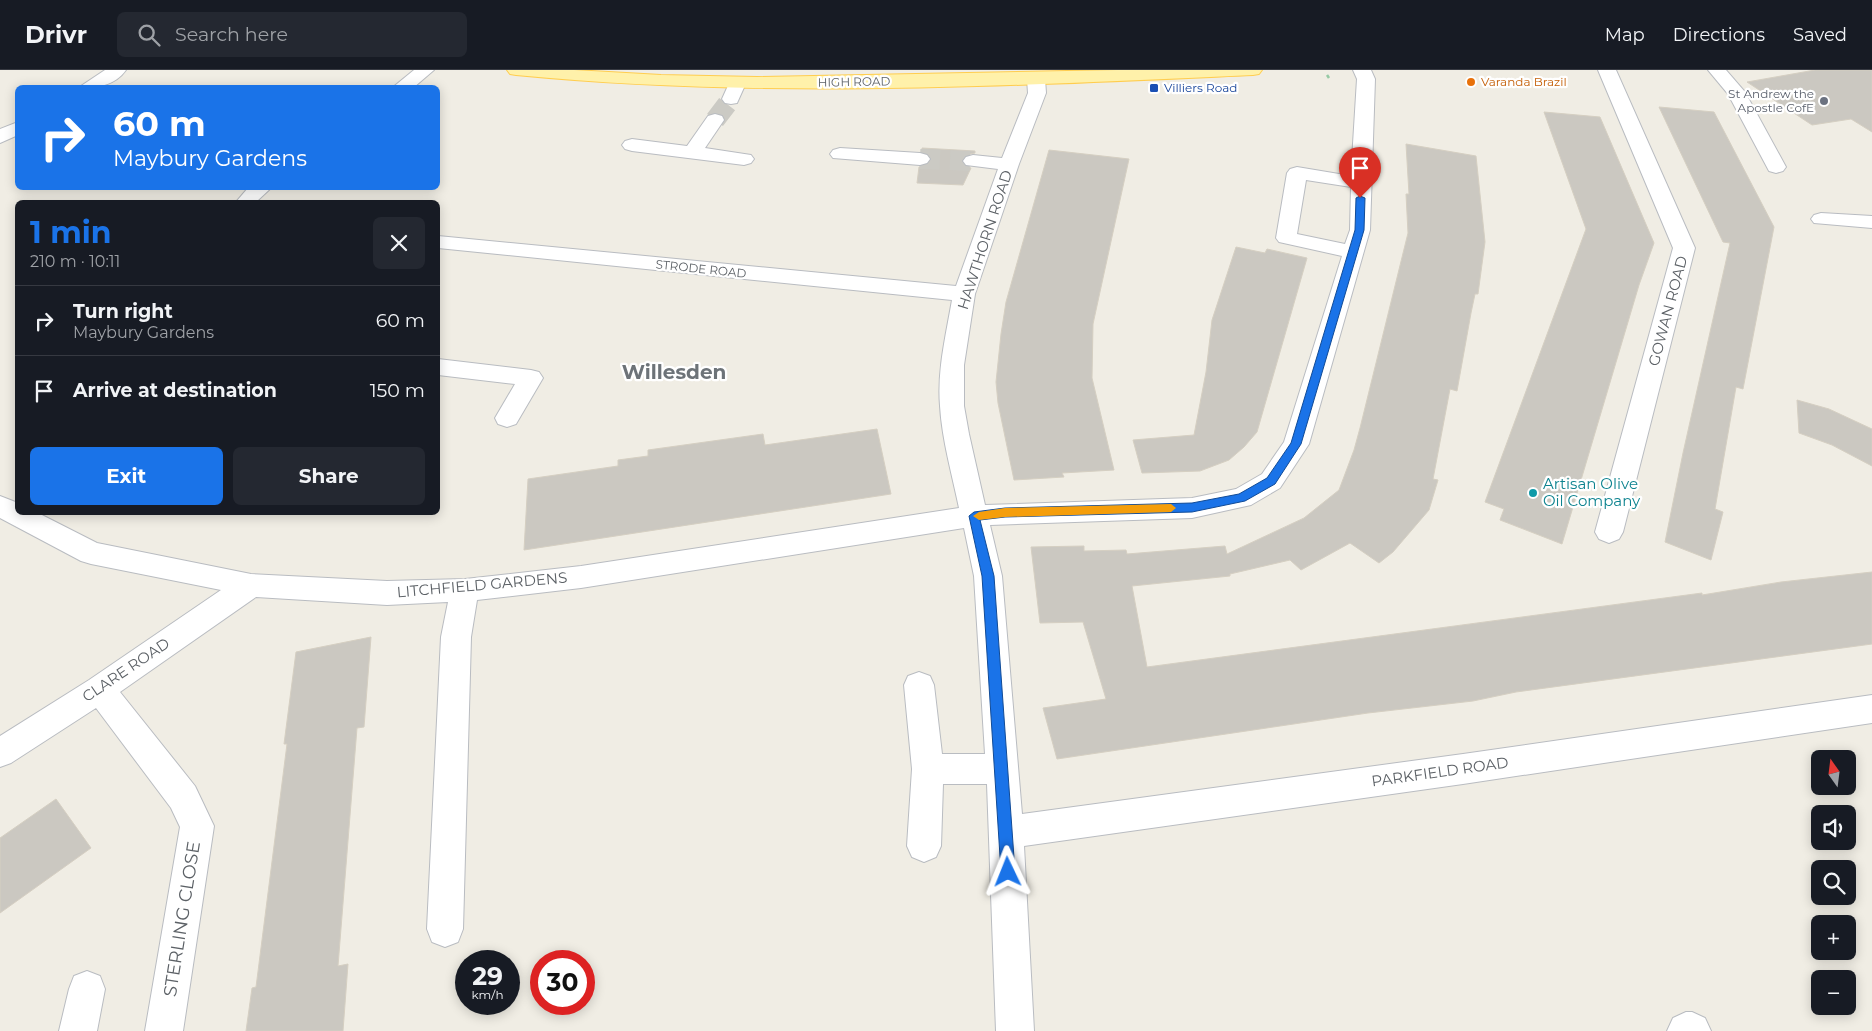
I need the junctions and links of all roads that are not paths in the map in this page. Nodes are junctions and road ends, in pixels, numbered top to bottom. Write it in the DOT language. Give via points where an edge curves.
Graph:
graph roads {
  1 [pos="117,70"];
  2 [pos="425,70"];
  3 [pos="516,70"];
  4 [pos="1253,70"];
  5 [pos="1362,70"];
  6 [pos="1607,70"];
  7 [pos="1717,70"];
  8 [pos="1036,79"];
  9 [pos="92,85"];
  10 [pos="405,85"];
  11 [pos="715,120"];
  12 [pos="15,129"];
  13 [pos="0,137"];
  14 [pos="632,146"];
  15 [pos="692,153"];
  16 [pos="840,154"];
  17 [pos="744,159"];
  18 [pos="920,159"];
  19 [pos="973,161"];
  20 [pos="1009,164"];
  21 [pos="1776,167"];
  22 [pos="1361,183"];
  23 [pos="258,190"];
  24 [pos="248,200"];
  25 [pos="1821,219"];
  26 [pos="1872,222"];
  27 [pos="440,242"];
  28 [pos="1353,252"];
  29 [pos="964,294"];
  30 [pos="440,368"];
  31 [pos="508,418"];
  32 [pos="0,506"];
  33 [pos="15,514"];
  34 [pos="17,515"];
  35 [pos="974,516"];
  36 [pos="1609,532"];
  37 [pos="251,585"];
  38 [pos="465,590"];
  39 [pos="919,685"];
  40 [pos="100,689"];
  41 [pos="1872,709"];
  42 [pos="0,753"];
  43 [pos="928,769"];
  44 [pos="1002,769"];
  45 [pos="1007,832"];
  46 [pos="924,846"];
  47 [pos="445,930"];
  48 [pos="87,989"];
  49 [pos="78,1031"];
  50 [pos="164,1031"];
  51 [pos="1015,1031"];
  52 [pos="1686,1031"];
  53 [pos="1692,1031"];
  1 -- 9 [label="street"];
  2 -- 10 [label="street"];
  3 -- 8 [label="main road, HIGH ROAD" via="670,82 734,91"];
  4 -- 8 [label="main road, HIGH ROAD"];
  5 -- 22 [label="street, LITCHFIELD GARDENS" via="1366,80"];
  6 -- 36 [label="street, GOWAN ROAD" via="1684,248"];
  7 -- 21 [label="street" via="1736,92"];
  8 -- 20 [label="street, HAWTHORN ROAD" via="1037,93"];
  11 -- 15 [label="street"];
  12 -- 13 [label="street"];
  14 -- 15 [label="street"];
  15 -- 17 [label="street"];
  16 -- 18 [label="street"];
  19 -- 20 [label="street"];
  20 -- 29 [label="street, HAWTHORN ROAD"];
  22 -- 28 [label="street, LITCHFIELD GARDENS" via="1360,230"];
  22 -- 28 [label="street" via="1297,174 1286,238"];
  23 -- 24 [label="street"];
  25 -- 26 [label="street"];
  27 -- 29 [label="street, STRODE ROAD"];
  28 -- 35 [label="street, LITCHFIELD GARDENS" via="1296,444 1271,481 1242,498 1192,508"];
  29 -- 35 [label="street, HAWTHORN ROAD" via="952,365 952,406"];
  30 -- 31 [label="street" via="531,378"];
  32 -- 33 [label="street, LITCHFIELD GARDENS"];
  34 -- 37 [label="street, LITCHFIELD GARDENS" via="91,553"];
  35 -- 38 [label="street, LITCHFIELD GARDENS" via="581,577"];
  35 -- 44 [label="street, HAWTHORN ROAD" via="988,576"];
  37 -- 38 [label="street, LITCHFIELD GARDENS" via="387,593"];
  37 -- 40 [label="street, CLARE ROAD"];
  38 -- 47 [label="street" via="456,636"];
  39 -- 43 [label="street"];
  40 -- 42 [label="street, CLARE ROAD"];
  40 -- 50 [label="street, STERLING CLOSE" via="183,797 197,826"];
  41 -- 45 [label="street, PARKFIELD ROAD"];
  43 -- 44 [label="street"];
  43 -- 46 [label="street"];
  44 -- 45 [label="street, HAWTHORN ROAD"];
  45 -- 51 [label="street, HAWTHORN ROAD"];
  48 -- 49 [label="street"];
  52 -- 53 [label="street"];
}
